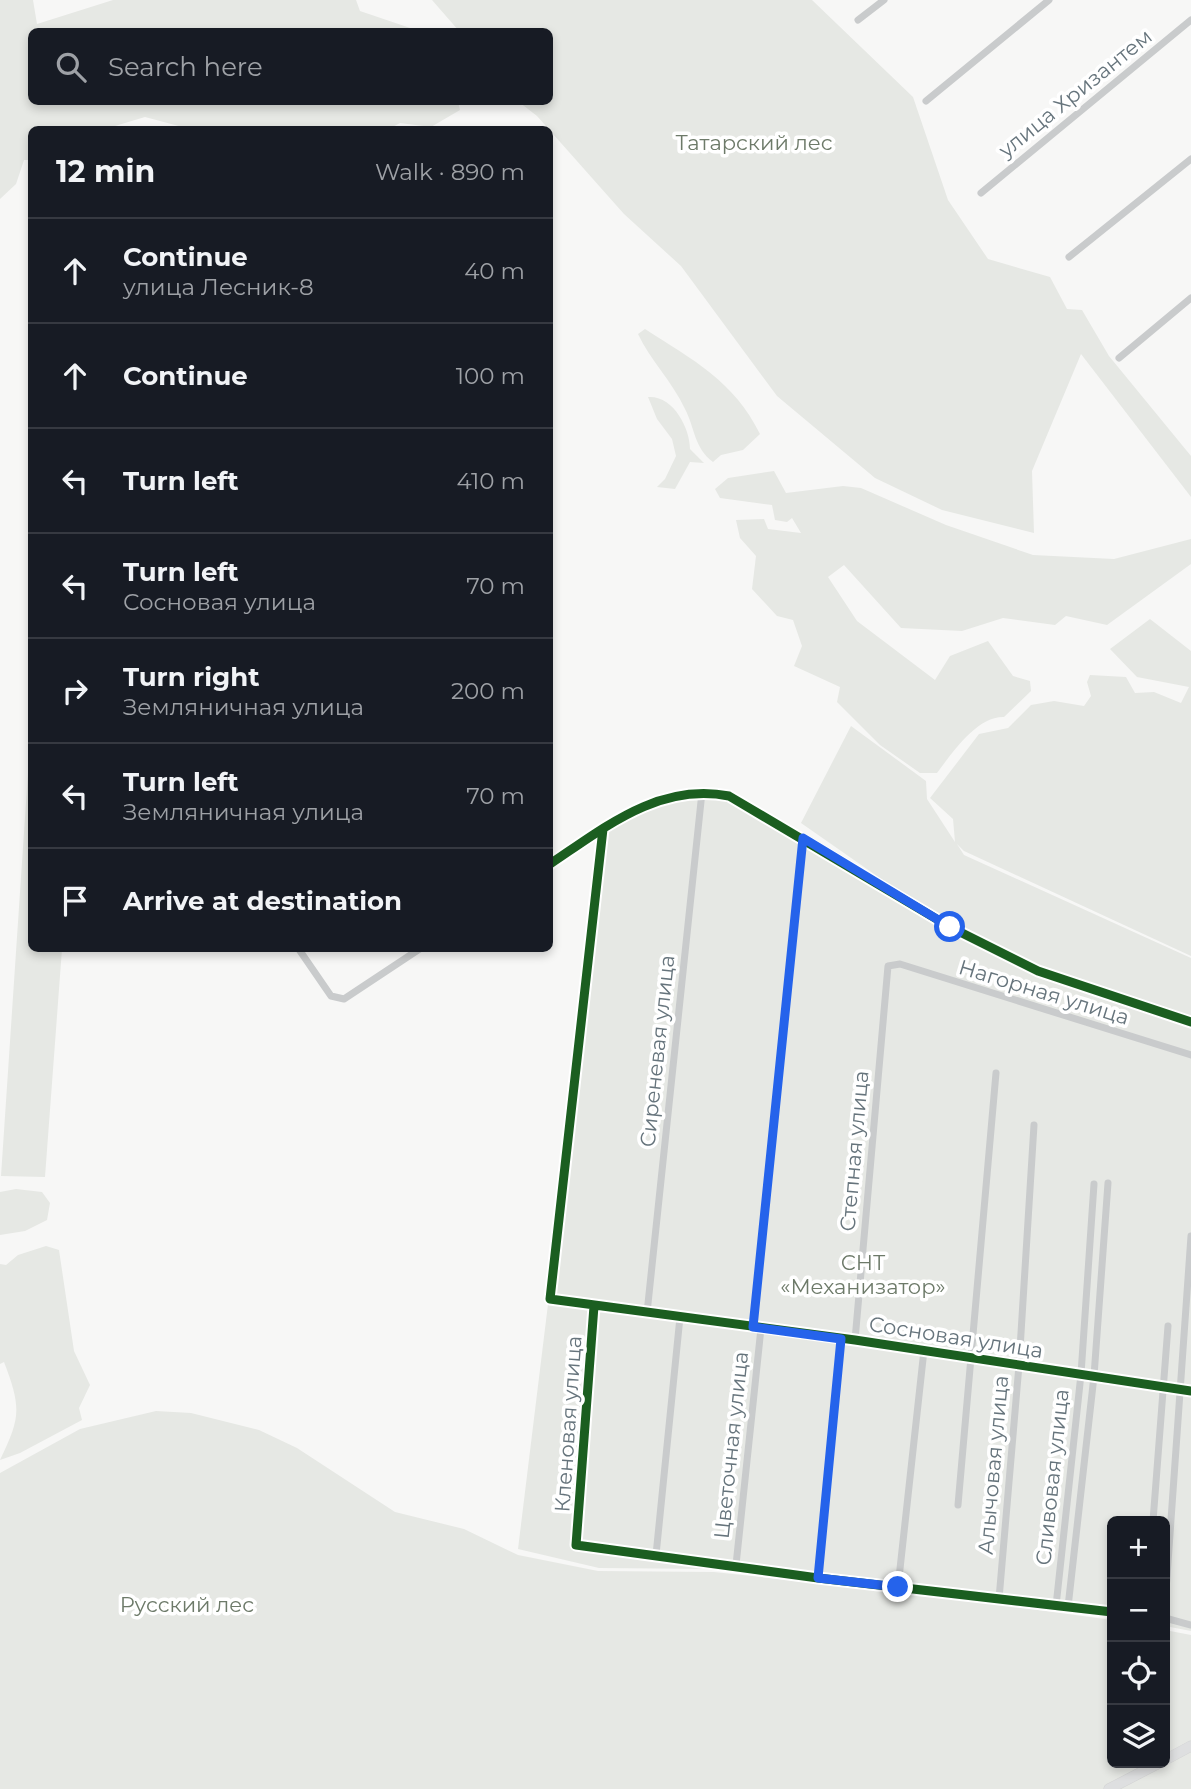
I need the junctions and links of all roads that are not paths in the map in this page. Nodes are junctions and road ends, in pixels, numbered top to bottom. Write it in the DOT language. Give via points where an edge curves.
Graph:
graph roads {
  1 [pos="884,0"];
  2 [pos="1049,0"];
  3 [pos="858,20"];
  4 [pos="1191,20"];
  5 [pos="926,101"];
  6 [pos="1191,159"];
  7 [pos="981,193"];
  8 [pos="1069,257"];
  9 [pos="1191,298"];
  10 [pos="1119,358"];
  11 [pos="702,792"];
  12 [pos="603,829"];
  13 [pos="803,838"];
  14 [pos="553,862"];
  15 [pos="301,952"];
  16 [pos="415,952"];
  17 [pos="888,966"];
  18 [pos="1191,1021"];
  19 [pos="1191,1055"];
  20 [pos="996,1073"];
  21 [pos="1034,1125"];
  22 [pos="1108,1183"];
  23 [pos="1094,1184"];
  24 [pos="1191,1236"];
  25 [pos="550,1299"];
  26 [pos="594,1306"];
  27 [pos="647,1313"];
  28 [pos="680,1317"];
  29 [pos="1168,1326"];
  30 [pos="757,1327"];
  31 [pos="841,1339"];
  32 [pos="855,1340"];
  33 [pos="924,1350"];
  34 [pos="973,1357"];
  35 [pos="1019,1365"];
  36 [pos="1081,1374"];
  37 [pos="1094,1376"];
  38 [pos="1163,1386"];
  39 [pos="1180,1389"];
  40 [pos="1191,1391"];
  41 [pos="958,1505"];
  42 [pos="1153,1516"];
  43 [pos="656,1555"];
  44 [pos="736,1565"];
  45 [pos="818,1578"];
  46 [pos="1167,1579"];
  47 [pos="898,1587"];
  48 [pos="999,1599"];
  49 [pos="1056,1606"];
  50 [pos="1068,1607"];
  51 [pos="1107,1611"];
  52 [pos="1170,1619"];
  53 [pos="1191,1625"];
  54 [pos="1191,1746"];
  55 [pos="1170,1757"];
  56 [pos="1149,1768"];
  57 [pos="1109,1789"];
  1 -- 3 [label="street"];
  2 -- 5 [label="street"];
  4 -- 7 [label="street, улица Хризантем"];
  6 -- 8 [label="street"];
  9 -- 10 [label="street"];
  11 -- 12 [label="street" via="650,803"];
  11 -- 13 [label="street" via="729,796"];
  11 -- 27 [label="street, Сиреневая улица"];
  12 -- 14 [label="street"];
  12 -- 25 [label="street"];
  13 -- 18 [label="street" via="950,927 1038,971"];
  13 -- 30 [label="street, Цветочная улица"];
  15 -- 16 [label="street" via="331,996 345,999"];
  17 -- 19 [label="street, Нагорная улица" via="900,964"];
  17 -- 32 [label="street, Степная улица"];
  20 -- 34 [label="street"];
  21 -- 35 [label="street, Алычовая улица"];
  22 -- 37 [label="street"];
  23 -- 36 [label="street, Сливовая улица"];
  24 -- 39 [label="street"];
  25 -- 26 [label="street, Сосновая улица"];
  26 -- 27 [label="street, Сосновая улица"];
  26 -- 43 [label="street, Кленовая улица" via="576,1545"];
  27 -- 28 [label="street, Сосновая улица"];
  28 -- 30 [label="street, Сосновая улица"];
  28 -- 43 [label="street"];
  29 -- 38 [label="street"];
  30 -- 31 [label="street, Сосновая улица"];
  30 -- 44 [label="street, Цветочная улица"];
  31 -- 32 [label="street, Сосновая улица"];
  31 -- 45 [label="street"];
  32 -- 33 [label="street, Сосновая улица"];
  33 -- 34 [label="street, Сосновая улица"];
  33 -- 47 [label="street"];
  34 -- 35 [label="street, Сосновая улица"];
  34 -- 41 [label="street"];
  35 -- 36 [label="street, Сосновая улица"];
  35 -- 48 [label="street, Алычовая улица"];
  36 -- 37 [label="street, Сосновая улица"];
  36 -- 49 [label="street, Сливовая улица"];
  37 -- 38 [label="street, Сосновая улица"];
  37 -- 50 [label="street"];
  38 -- 39 [label="street, Сосновая улица"];
  38 -- 42 [label="street"];
  39 -- 40 [label="street, Сосновая улица"];
  39 -- 46 [label="street"];
  43 -- 44 [label="street"];
  44 -- 45 [label="street"];
  45 -- 47 [label="street"];
  47 -- 48 [label="street"];
  48 -- 49 [label="street"];
  49 -- 50 [label="street"];
  50 -- 51 [label="street"];
  52 -- 53 [label="street"];
  54 -- 55 [label="main road"];
  56 -- 57 [label="main road"];
}
